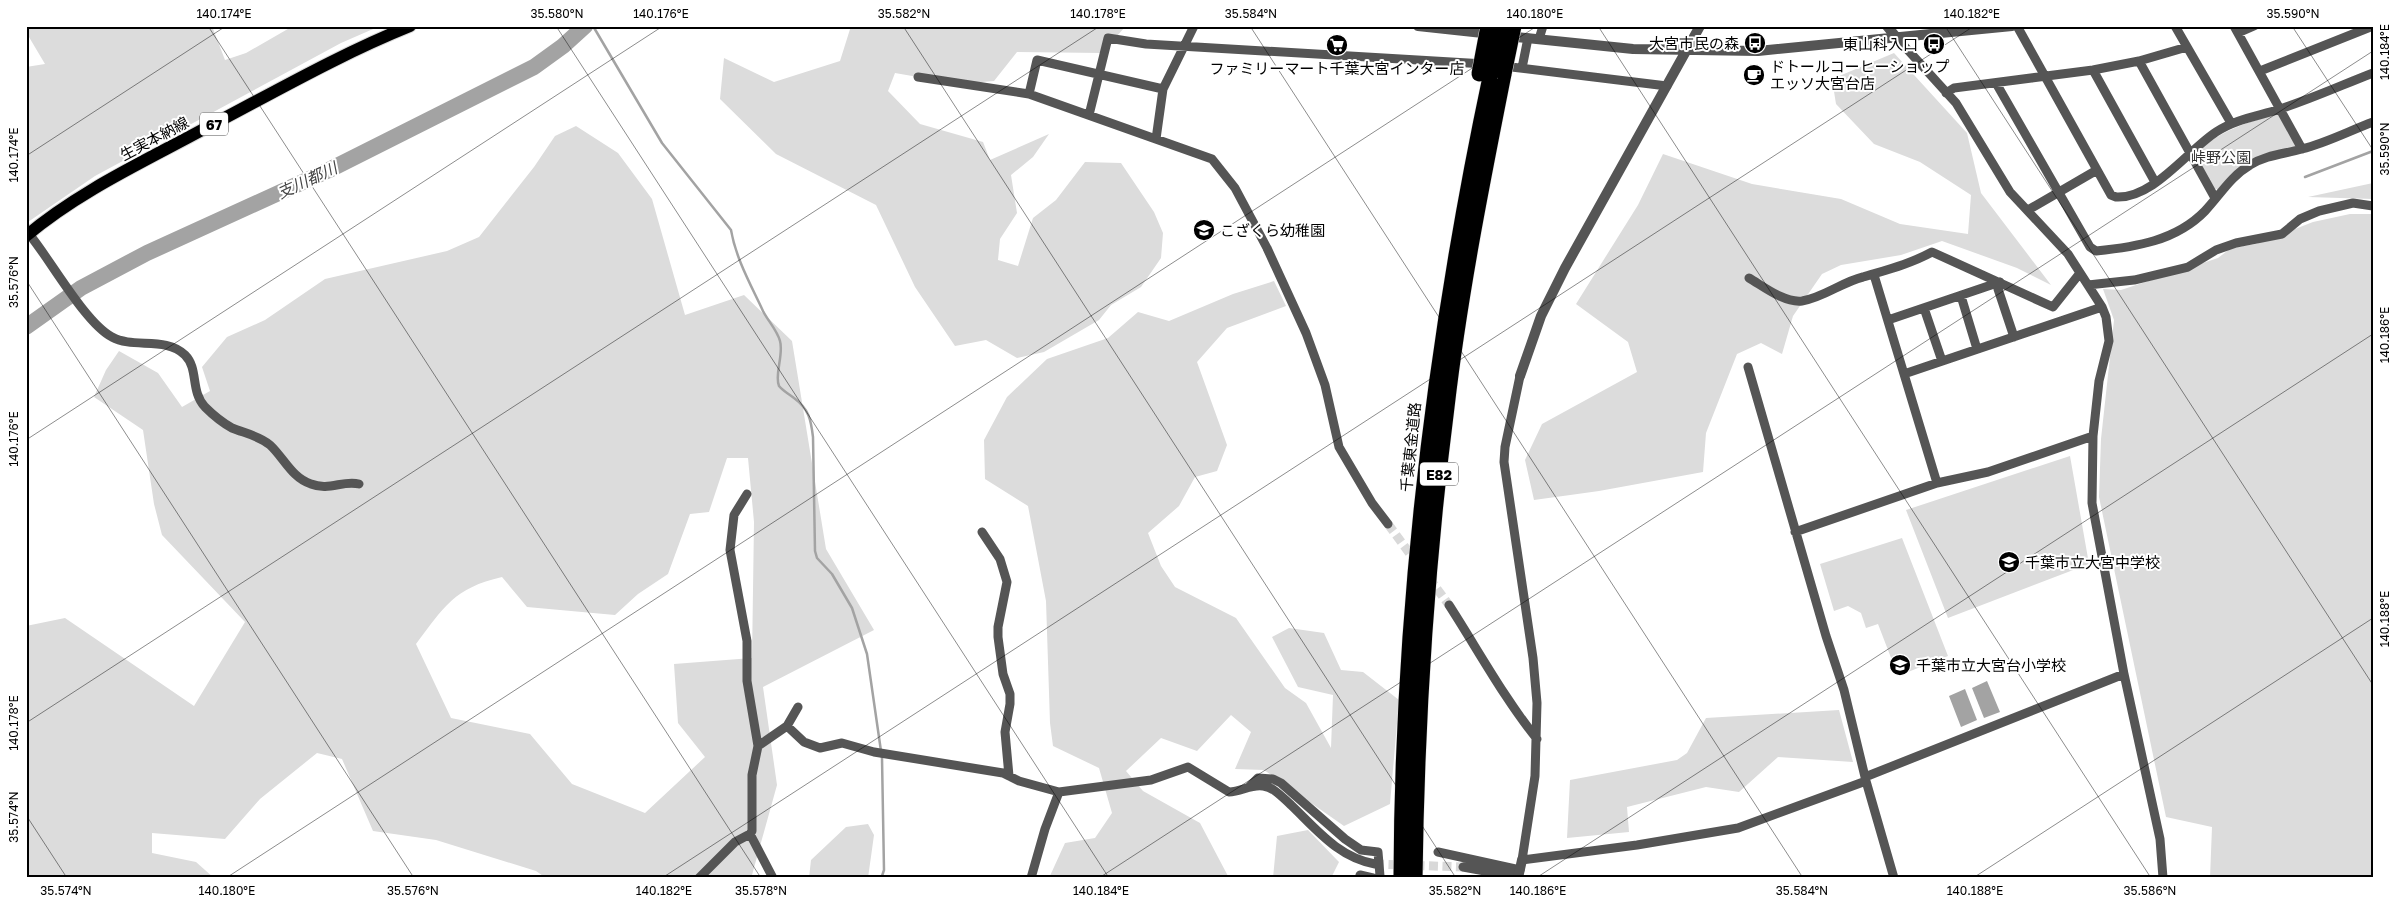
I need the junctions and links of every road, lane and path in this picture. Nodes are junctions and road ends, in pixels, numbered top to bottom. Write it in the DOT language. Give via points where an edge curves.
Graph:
graph roads {
  1 [pos="410,26"];
  2 [pos="1194,26"];
  3 [pos="1418,26"];
  4 [pos="1488,26"];
  5 [pos="1500,26"];
  6 [pos="1514,26"];
  7 [pos="1543,26"];
  8 [pos="1700,26"];
  9 [pos="1887,26"];
  10 [pos="2012,26"];
  11 [pos="2017,26"];
  12 [pos="2175,26"];
  13 [pos="2254,26"];
  14 [pos="2373,26"];
  15 [pos="2236,30"];
  16 [pos="1896,37"];
  17 [pos="1528,38"];
  18 [pos="1539,39"];
  19 [pos="1185,47"];
  20 [pos="2187,47"];
  21 [pos="1687,50"];
  22 [pos="2139,61"];
  23 [pos="1522,68"];
  24 [pos="2093,70"];
  25 [pos="2260,71"];
  26 [pos="2373,73"];
  27 [pos="1100,74"];
  28 [pos="1491,75"];
  29 [pos="918,77"];
  30 [pos="2046,77"];
  31 [pos="1996,83"];
  32 [pos="1667,86"];
  33 [pos="1163,89"];
  34 [pos="1946,93"];
  35 [pos="1029,94"];
  36 [pos="2281,109"];
  37 [pos="1089,115"];
  38 [pos="2373,122"];
  39 [pos="2231,123"];
  40 [pos="1156,139"];
  41 [pos="2302,149"];
  42 [pos="2189,153"];
  43 [pos="2097,170"];
  44 [pos="2155,182"];
  45 [pos="2059,192"];
  46 [pos="2216,198"];
  47 [pos="2373,206"];
  48 [pos="2028,210"];
  49 [pos="28,235"];
  50 [pos="2080,273"];
  51 [pos="1874,275"];
  52 [pos="1749,278"];
  53 [pos="2000,282"];
  54 [pos="2088,286"];
  55 [pos="1961,296"];
  56 [pos="2102,307"];
  57 [pos="1924,308"];
  58 [pos="1888,320"];
  59 [pos="2014,337"];
  60 [pos="1977,349"];
  61 [pos="1942,361"];
  62 [pos="1748,367"];
  63 [pos="1904,374"];
  64 [pos="1520,376"];
  65 [pos="2093,436"];
  66 [pos="1937,483"];
  67 [pos="359,484"];
  68 [pos="747,494"];
  69 [pos="1388,524"];
  70 [pos="982,532"];
  71 [pos="1795,532"];
  72 [pos="1449,605"];
  73 [pos="2124,674"];
  74 [pos="798,707"];
  75 [pos="787,726"];
  76 [pos="1537,739"];
  77 [pos="758,746"];
  78 [pos="1008,776"];
  79 [pos="1866,779"];
  80 [pos="1249,787"];
  81 [pos="1059,792"];
  82 [pos="750,834"];
  83 [pos="1438,852"];
  84 [pos="1375,864"];
  85 [pos="1463,867"];
  86 [pos="1519,871"];
  87 [pos="1360,875"];
  88 [pos="699,878"];
  89 [pos="773,878"];
  90 [pos="1031,878"];
  91 [pos="1373,878"];
  92 [pos="1377,878"];
  93 [pos="1401,878"];
  94 [pos="1415,878"];
  95 [pos="1894,878"];
  96 [pos="2163,878"];
  1 -- 49 [label="main road, 生実本納線 / 67" via="345,54 127,171 80,198"];
  2 -- 19 [label="street"];
  3 -- 17 [label="street"];
  4 -- 28 [label="highway, bridge"];
  5 -- 28 [label="highway, E82, bridge"];
  6 -- 28 [label="highway, E82, bridge"];
  7 -- 18 [label="street"];
  8 -- 21 [label="street"];
  9 -- 16 [label="street"];
  10 -- 16 [label="street"];
  11 -- 30 [label="street"];
  12 -- 20 [label="street"];
  13 -- 15 [label="street"];
  14 -- 25 [label="street"];
  15 -- 25 [label="street"];
  16 -- 21 [label="street" via="1758,51"];
  16 -- 34 [label="street"];
  17 -- 18 [label="street"];
  17 -- 23 [label="street"];
  18 -- 21 [label="street" via="1633,49"];
  19 -- 23 [label="street"];
  19 -- 27 [label="street" via="1108,38"];
  19 -- 33 [label="street"];
  20 -- 22 [label="street"];
  20 -- 39 [label="street"];
  21 -- 32 [label="street"];
  22 -- 24 [label="street"];
  22 -- 42 [label="street"];
  23 -- 32 [label="street"];
  24 -- 30 [label="street"];
  24 -- 44 [label="street"];
  25 -- 36 [label="street"];
  26 -- 36 [label="street"];
  27 -- 33 [label="street"];
  27 -- 35 [label="street" via="1037,60"];
  27 -- 37 [label="street"];
  28 -- 93 [label="highway, 千葉東金道路 / E82" via="1466,166 1467,184 1443,325 1419,524 1403,763"];
  28 -- 94 [label="highway, E82" via="1436,503 1420,697"];
  29 -- 35 [label="street"];
  30 -- 31 [label="street"];
  30 -- 43 [label="street"];
  31 -- 34 [label="street" via="1954,88"];
  31 -- 45 [label="street"];
  32 -- 64 [label="street" via="1565,268 1541,316"];
  33 -- 40 [label="street"];
  34 -- 48 [label="street" via="1962,113 2010,192"];
  35 -- 37 [label="street"];
  36 -- 39 [label="street"];
  36 -- 41 [label="street"];
  37 -- 40 [label="street"];
  38 -- 41 [label="street"];
  39 -- 42 [label="street"];
  40 -- 69 [label="street" via="1212,159 1235,188 1306,333 1325,385 1339,446"];
  41 -- 46 [label="street" via="2251,164 2239,172"];
  42 -- 44 [label="street"];
  42 -- 46 [label="street"];
  43 -- 44 [label="street" via="2116,197 2143,190"];
  43 -- 45 [label="street"];
  45 -- 46 [label="street" via="2096,251 2142,245 2164,237 2196,219"];
  45 -- 48 [label="street"];
  47 -- 54 [label="street" via="2353,203 2319,211 2300,219 2282,234 2216,250 2188,267 2134,280"];
  48 -- 50 [label="street" via="2068,254"];
  49 -- 67 [label="street" via="75,298 109,336 165,346 184,354 194,372 197,395 205,406 229,426 269,444 300,479 324,488"];
  50 -- 53 [label="street" via="2052,307"];
  50 -- 54 [label="street"];
  51 -- 52 [label="street" via="1801,301 1780,295"];
  51 -- 53 [label="street" via="1932,252"];
  51 -- 58 [label="street"];
  53 -- 55 [label="street"];
  53 -- 59 [label="street" via="1998,289"];
  54 -- 56 [label="street"];
  55 -- 57 [label="street"];
  55 -- 60 [label="street"];
  56 -- 59 [label="street"];
  56 -- 65 [label="street" via="2109,327 2098,381"];
  57 -- 58 [label="street"];
  57 -- 61 [label="street"];
  58 -- 63 [label="street"];
  59 -- 60 [label="street"];
  60 -- 61 [label="street"];
  61 -- 63 [label="street"];
  62 -- 71 [label="street"];
  63 -- 66 [label="street"];
  64 -- 76 [label="street" via="1505,447 1504,474 1533,658"];
  65 -- 66 [label="street" via="1988,472"];
  65 -- 73 [label="street" via="2092,503"];
  66 -- 71 [label="street"];
  68 -- 77 [label="street" via="734,515 730,550 747,642 747,681"];
  70 -- 78 [label="street" via="1000,559 1007,582 998,637 1003,674 1010,694 1005,732"];
  71 -- 79 [label="street" via="1844,690"];
  72 -- 76 [label="street" via="1517,714"];
  73 -- 79 [label="street"];
  73 -- 96 [label="street" via="2160,839"];
  74 -- 75 [label="street"];
  75 -- 77 [label="street"];
  75 -- 78 [label="street" via="804,742 820,748 842,743 874,752"];
  76 -- 86 [label="street" via="1530,821"];
  77 -- 82 [label="street" via="754,757"];
  78 -- 81 [label="street"];
  79 -- 86 [label="street" via="1738,828 1637,845"];
  79 -- 95 [label="street"];
  80 -- 81 [label="street" via="1230,792 1188,767 1151,780"];
  80 -- 84 [label="street" via="1265,786 1274,790 1342,852"];
  80 -- 92 [label="street" via="1258,778 1281,783 1345,839 1361,850 1378,852 1380,876"];
  81 -- 90 [label="street" via="1044,829"];
  82 -- 88 [label="street" via="735,842"];
  82 -- 89 [label="street"];
  83 -- 86 [label="street"];
  85 -- 86 [label="street"];
  87 -- 91 [label="street"];
}
